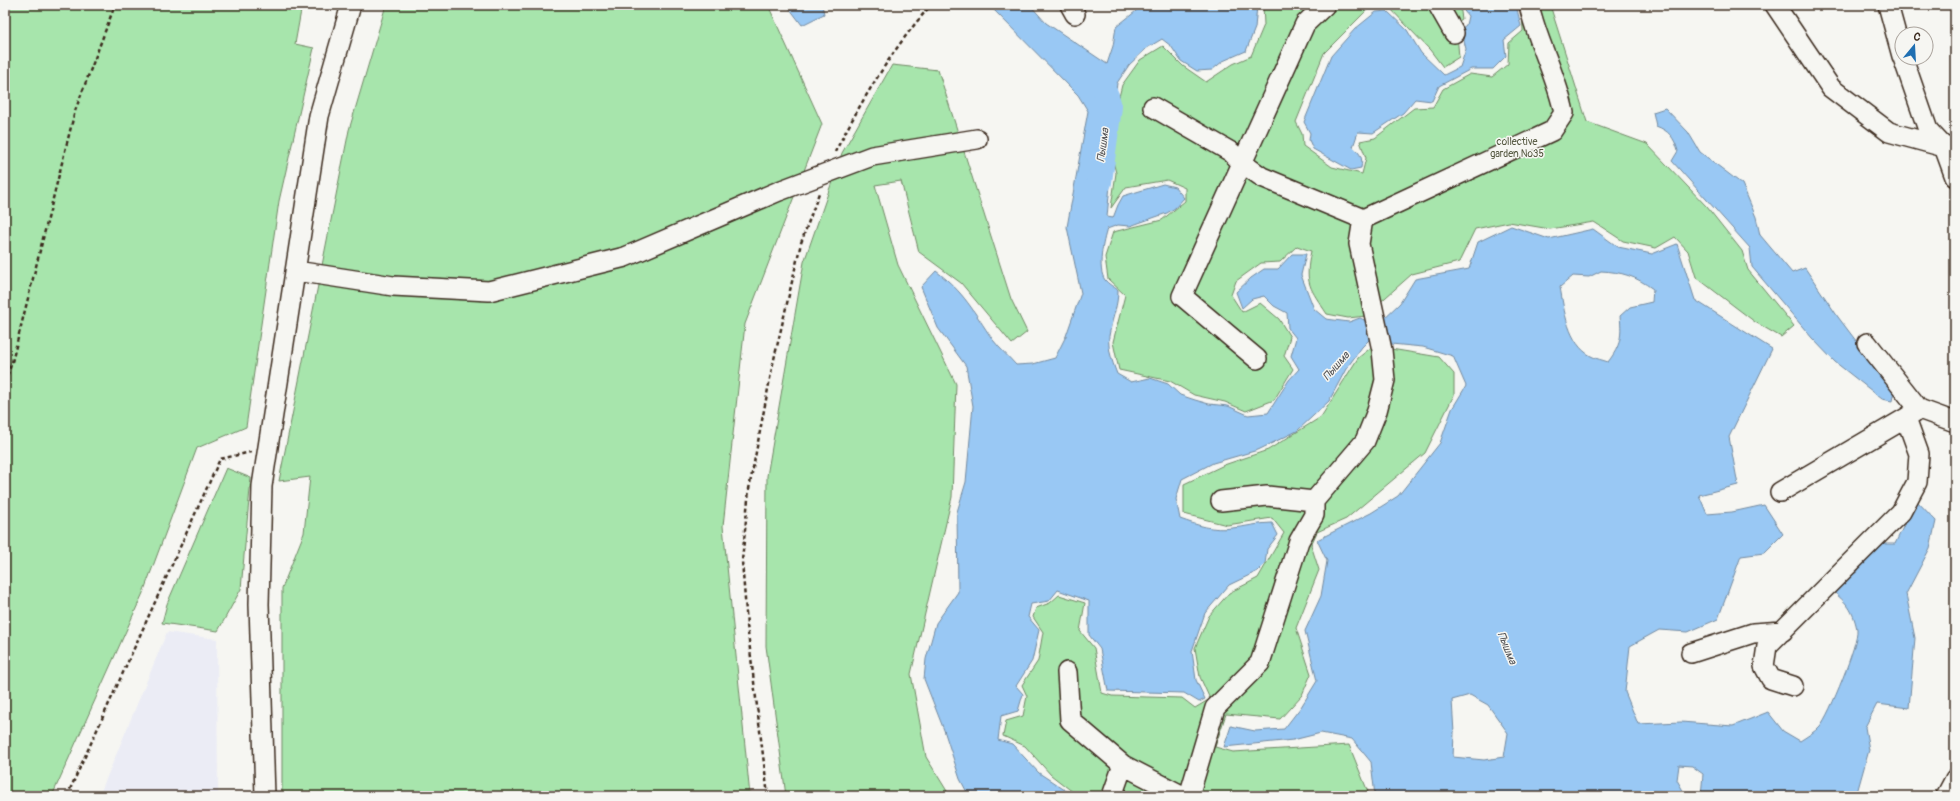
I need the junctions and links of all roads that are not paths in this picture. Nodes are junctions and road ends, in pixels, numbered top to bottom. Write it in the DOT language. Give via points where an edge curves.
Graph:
graph roads {
  1 [pos="351,5"];
  2 [pos="1325,5"];
  3 [pos="1438,5"];
  4 [pos="1529,5"];
  5 [pos="1775,5"];
  6 [pos="1888,5"];
  7 [pos="1894,27"];
  8 [pos="1454,32"];
  9 [pos="1905,66"];
  10 [pos="1152,107"];
  11 [pos="977,139"];
  12 [pos="1949,147"];
  13 [pos="1242,163"];
  14 [pos="1955,177"];
  15 [pos="1363,219"];
  16 [pos="296,271"];
  17 [pos="1867,343"];
  18 [pos="1257,359"];
  19 [pos="1913,413"];
  20 [pos="1955,422"];
  21 [pos="1780,492"];
  22 [pos="1220,501"];
  23 [pos="1314,508"];
  24 [pos="1783,631"];
  25 [pos="1691,653"];
  26 [pos="1067,672"];
  27 [pos="1793,686"];
  28 [pos="1123,765"];
  29 [pos="1955,780"];
  30 [pos="265,796"];
  31 [pos="1112,796"];
  32 [pos="1183,796"];
  33 [pos="1190,796"];
  34 [pos="1946,796"];
  1 -- 16 [label="street" via="319,116"];
  2 -- 13 [label="street" via="1305,24"];
  3 -- 8 [label="street"];
  4 -- 15 [label="street" via="1534,27 1561,98 1564,114 1552,131"];
  5 -- 12 [label="street" via="1831,88 1889,132"];
  6 -- 7 [label="street"];
  9 -- 12 [label="street" via="1928,130"];
  10 -- 13 [label="street" via="1232,152"];
  11 -- 16 [label="street" via="872,156 778,191 625,257 489,291 393,286"];
  12 -- 14 [label="street"];
  13 -- 15 [label="street" via="1262,176"];
  13 -- 18 [label="street" via="1182,296"];
  15 -- 23 [label="street" via="1359,244 1382,350 1384,380 1377,411 1365,441"];
  16 -- 30 [label="street" via="262,486 258,604"];
  17 -- 19 [label="street"];
  19 -- 20 [label="street"];
  19 -- 21 [label="street"];
  19 -- 24 [label="street" via="1919,454 1917,482 1902,512"];
  22 -- 23 [label="street" via="1267,496"];
  23 -- 33 [label="street" via="1299,541 1260,663 1215,708"];
  24 -- 25 [label="street" via="1753,633"];
  24 -- 27 [label="street" via="1767,646 1764,666 1771,679"];
  26 -- 28 [label="street" via="1070,720"];
  28 -- 31 [label="street"];
  28 -- 32 [label="street"];
  29 -- 34 [label="street"];
}
